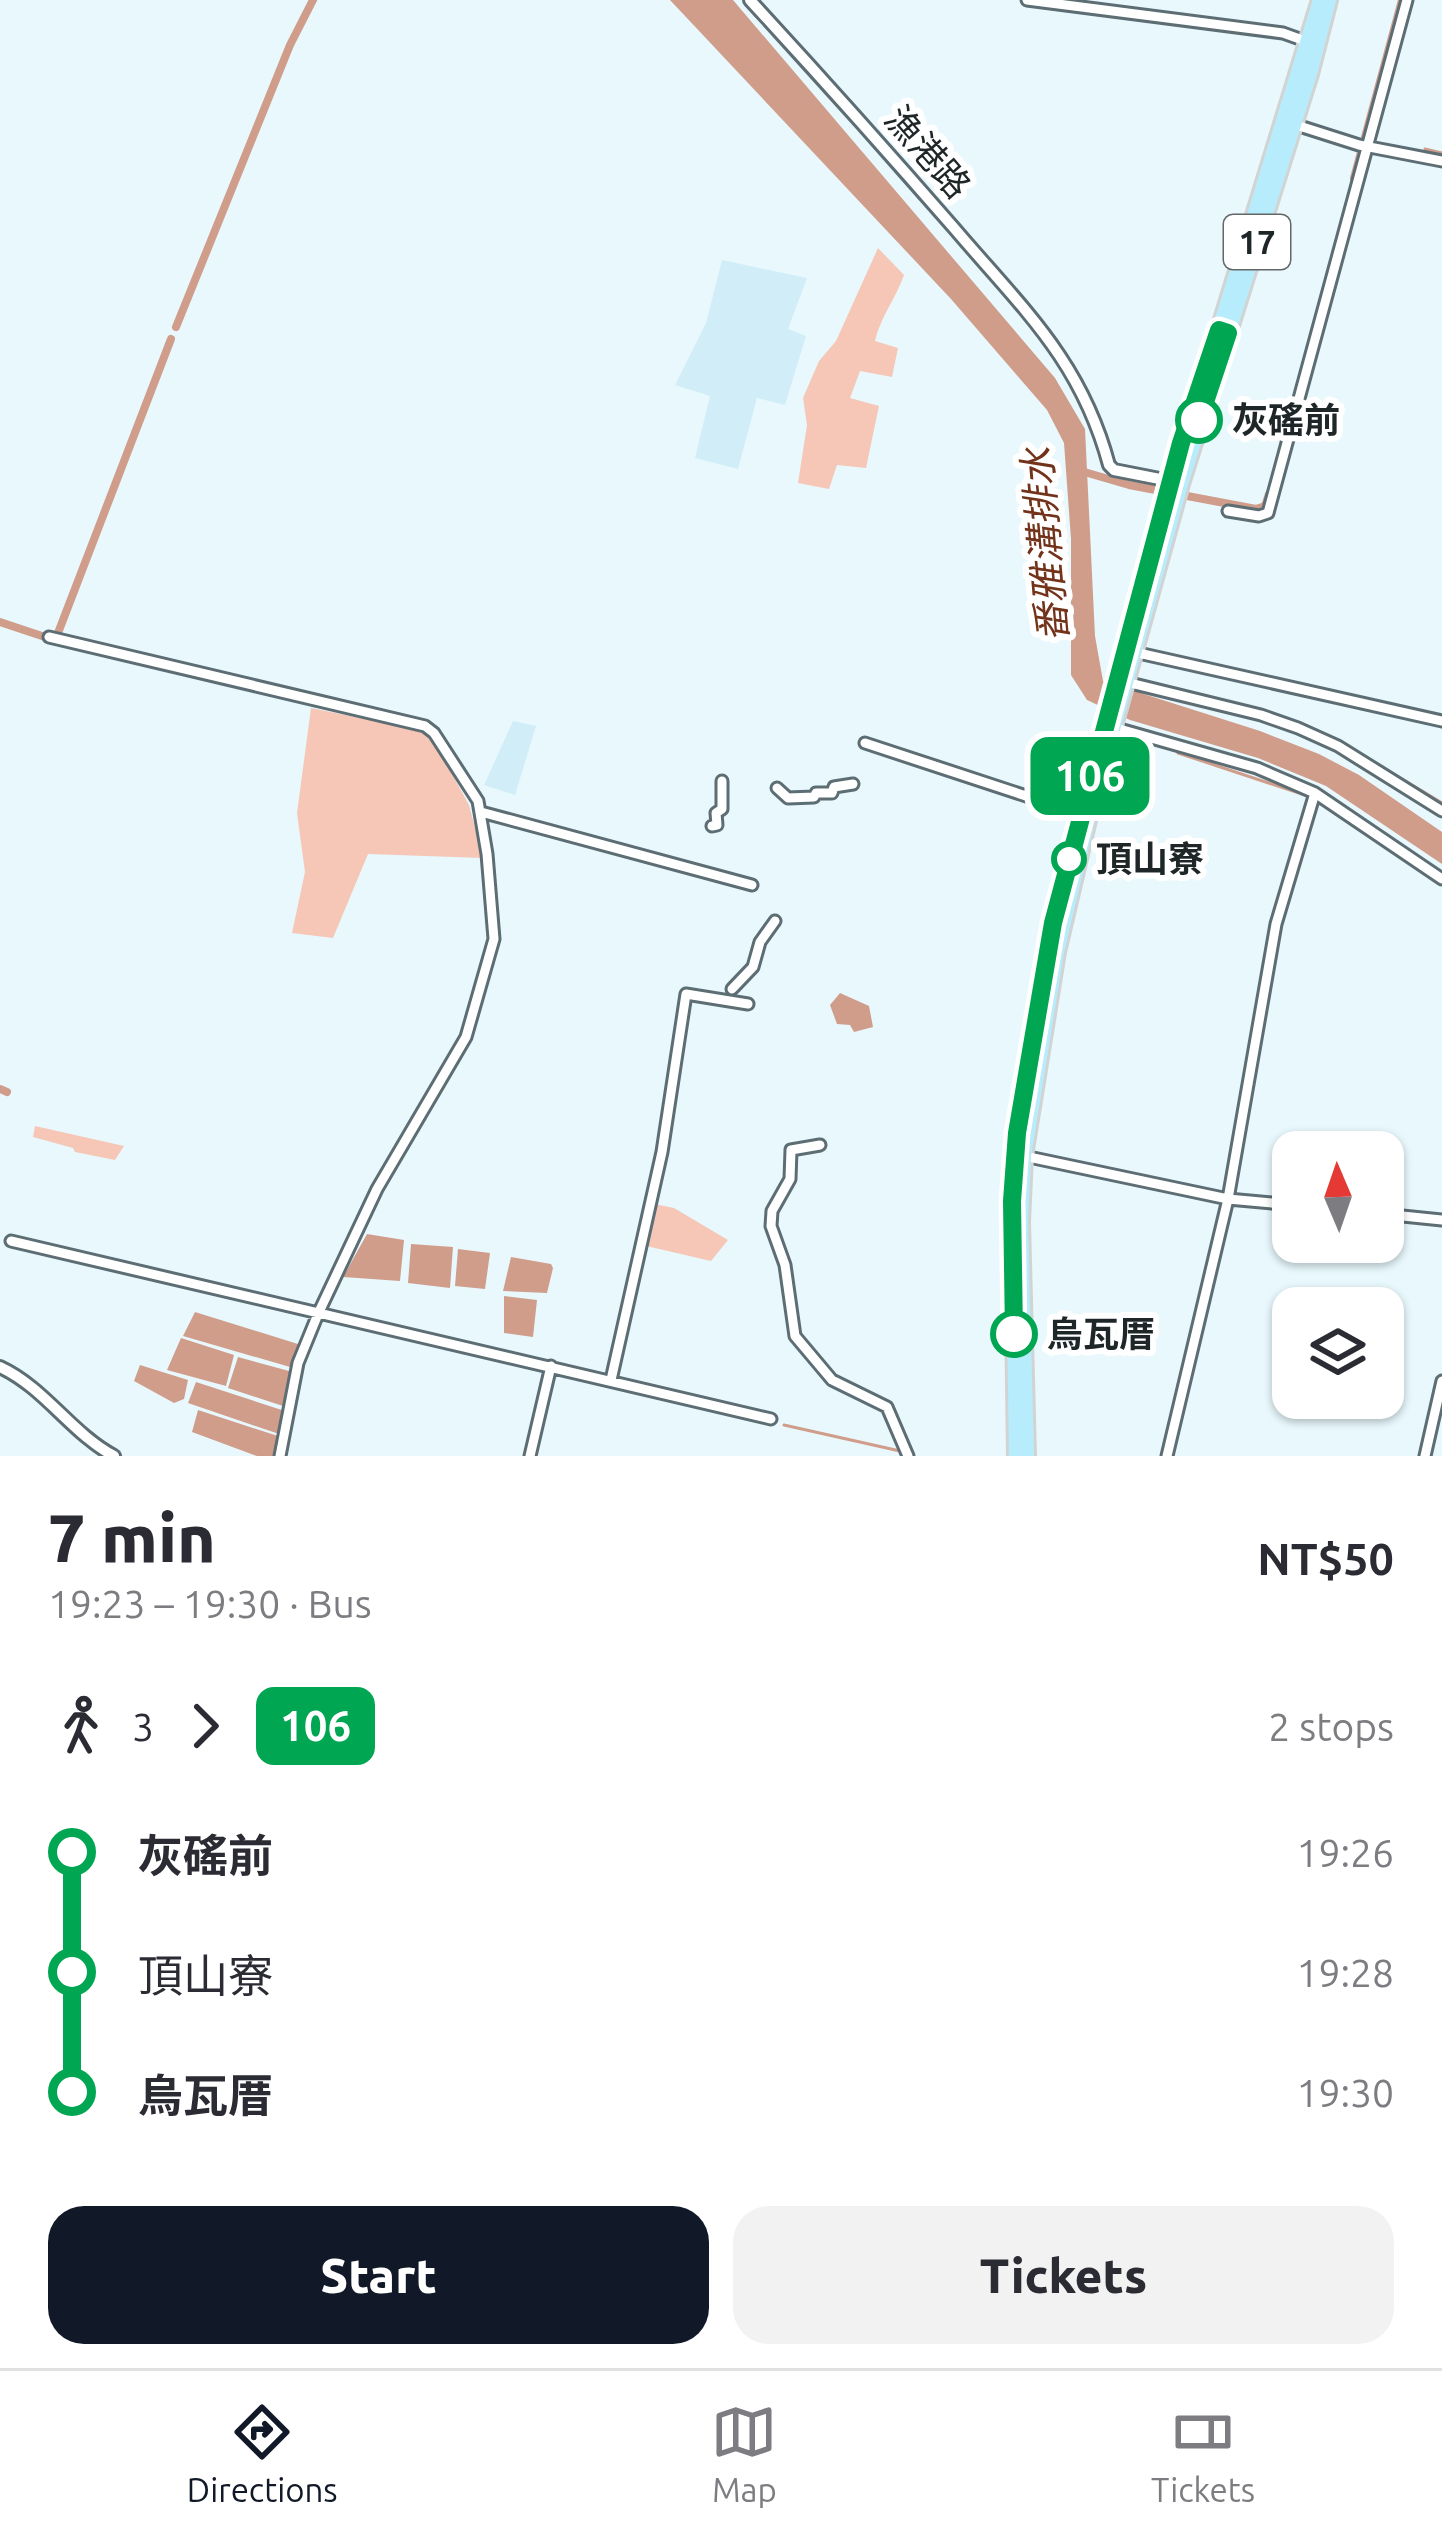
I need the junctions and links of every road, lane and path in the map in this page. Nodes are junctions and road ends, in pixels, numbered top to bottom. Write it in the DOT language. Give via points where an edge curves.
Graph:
graph roads {
  1 [pos="750,0"];
  2 [pos="1027,0"];
  3 [pos="1319,0"];
  4 [pos="1329,0"];
  5 [pos="1407,0"];
  6 [pos="1314,43"];
  7 [pos="1289,123"];
  8 [pos="1370,147"];
  9 [pos="1442,161"];
  10 [pos="1176,483"];
  11 [pos="1171,499"];
  12 [pos="1228,511"];
  13 [pos="50,637"];
  14 [pos="1134,652"];
  15 [pos="1121,683"];
  16 [pos="1442,721"];
  17 [pos="1109,724"];
  18 [pos="865,743"];
  19 [pos="722,781"];
  20 [pos="854,784"];
  21 [pos="777,788"];
  22 [pos="1315,793"];
  23 [pos="1442,811"];
  24 [pos="481,812"];
  25 [pos="1084,815"];
  26 [pos="712,826"];
  27 [pos="1442,879"];
  28 [pos="752,886"];
  29 [pos="775,922"];
  30 [pos="733,989"];
  31 [pos="748,1004"];
  32 [pos="820,1145"];
  33 [pos="1024,1156"];
  34 [pos="1228,1198"];
  35 [pos="1272,1203"];
  36 [pos="1404,1216"];
  37 [pos="1442,1220"];
  38 [pos="10,1241"];
  39 [pos="318,1314"];
  40 [pos="551,1366"];
  41 [pos="0,1367"];
  42 [pos="611,1380"];
  43 [pos="1442,1381"];
  44 [pos="771,1419"];
  45 [pos="114,1456"];
  46 [pos="280,1456"];
  47 [pos="530,1456"];
  48 [pos="908,1456"];
  49 [pos="1016,1456"];
  50 [pos="1027,1456"];
  51 [pos="1166,1456"];
  52 [pos="1425,1456"];
  1 -- 10 [label="street, 漁港路" via="1057,348 1097,420 1109,465"];
  2 -- 6 [label="street"];
  3 -- 6 [label="main road, 17"];
  4 -- 6 [label="main road, 17"];
  5 -- 8 [label="street"];
  6 -- 7 [label="main road, 17"];
  7 -- 8 [label="street"];
  7 -- 10 [label="main road, 17"];
  8 -- 9 [label="street"];
  8 -- 12 [label="street" via="1268,513"];
  10 -- 11 [label="main road, 17"];
  11 -- 14 [label="main road, 17"];
  11 -- 15 [label="main road, 17"];
  13 -- 24 [label="street" via="424,726"];
  14 -- 15 [label="main road, 17"];
  14 -- 16 [label="street"];
  15 -- 17 [label="main road, 17"];
  15 -- 23 [label="street" via="1298,728"];
  17 -- 22 [label="street"];
  17 -- 25 [label="main road, 17"];
  18 -- 25 [label="street"];
  19 -- 26 [label="street" via="722,809"];
  20 -- 21 [label="street" via="801,798"];
  22 -- 27 [label="street"];
  22 -- 34 [label="street" via="1276,925"];
  24 -- 28 [label="street"];
  24 -- 39 [label="street" via="494,939 466,1036 377,1189"];
  25 -- 33 [label="main road, 17"];
  25 -- 49 [label="main road, 17" via="1053,923 1017,1133"];
  29 -- 30 [label="street"];
  31 -- 42 [label="street" via="686,994 662,1152"];
  32 -- 48 [label="street" via="791,1150 790,1179 772,1211 795,1336 832,1380 887,1407"];
  33 -- 34 [label="street"];
  33 -- 50 [label="main road, 17"];
  34 -- 35 [label="street"];
  34 -- 51 [label="street"];
  36 -- 37 [label="street"];
  38 -- 39 [label="street"];
  39 -- 40 [label="street"];
  39 -- 46 [label="street" via="298,1363"];
  40 -- 42 [label="street"];
  40 -- 47 [label="street"];
  41 -- 45 [label="street" via="26,1379"];
  42 -- 44 [label="street"];
  43 -- 52 [label="street"];
}
